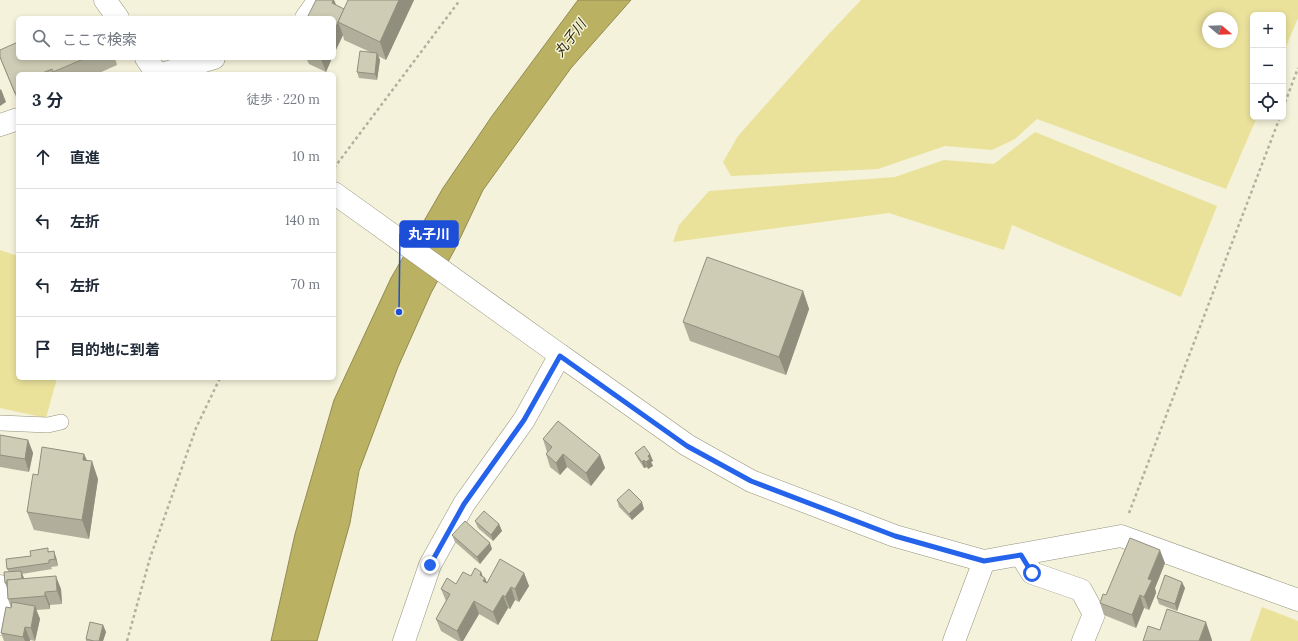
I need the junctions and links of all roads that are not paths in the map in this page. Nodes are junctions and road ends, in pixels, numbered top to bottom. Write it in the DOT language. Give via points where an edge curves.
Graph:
graph roads {
  1 [pos="105,0"];
  2 [pos="319,0"];
  3 [pos="117,16"];
  4 [pos="307,16"];
  5 [pos="147,60"];
  6 [pos="208,60"];
  7 [pos="156,72"];
  8 [pos="168,72"];
  9 [pos="16,120"];
  10 [pos="0,124"];
  11 [pos="336,195"];
  12 [pos="560,356"];
  13 [pos="61,422"];
  14 [pos="0,423"];
  15 [pos="1021,555"];
  16 [pos="984,561"];
  17 [pos="0,586"];
  18 [pos="1298,600"];
  19 [pos="0,624"];
  20 [pos="404,641"];
  21 [pos="954,641"];
  22 [pos="1083,641"];
  1 -- 3 [label="street"];
  2 -- 4 [label="street"];
  5 -- 7 [label="street"];
  6 -- 8 [label="street"];
  9 -- 10 [label="street"];
  11 -- 12 [label="street"];
  12 -- 16 [label="street" via="687,446 751,481 895,536"];
  12 -- 20 [label="street" via="524,420 464,504 430,565"];
  13 -- 14 [label="lane" via="48,425"];
  15 -- 16 [label="street"];
  15 -- 18 [label="street" via="1121,536"];
  15 -- 22 [label="street" via="1032,573 1081,590 1094,614"];
  16 -- 21 [label="street"];
  17 -- 19 [label="street" via="3,608"];
}
